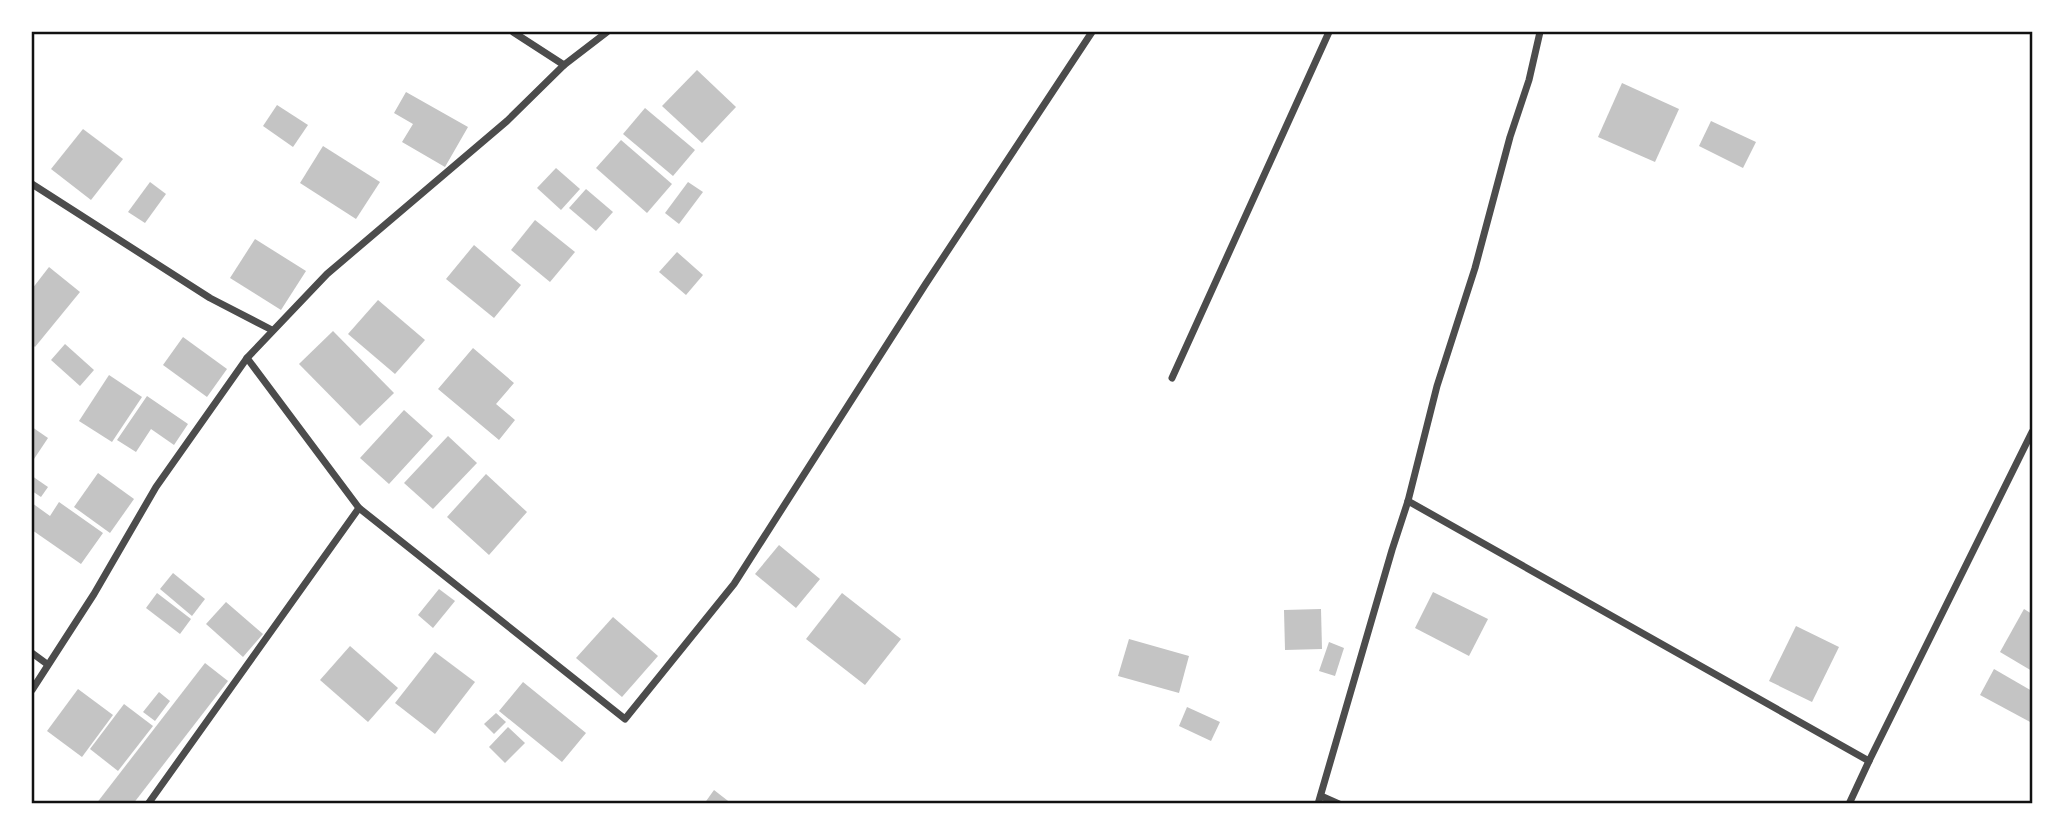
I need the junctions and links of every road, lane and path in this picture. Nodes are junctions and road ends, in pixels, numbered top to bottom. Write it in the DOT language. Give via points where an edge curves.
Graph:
graph roads {
  1 [pos="513,32"];
  2 [pos="607,32"];
  3 [pos="1092,32"];
  4 [pos="1329,32"];
  5 [pos="1540,32"];
  6 [pos="564,65"];
  7 [pos="32,184"];
  8 [pos="272,330"];
  9 [pos="247,358"];
  10 [pos="1172,379"];
  11 [pos="2032,432"];
  12 [pos="1408,501"];
  13 [pos="359,508"];
  14 [pos="32,653"];
  15 [pos="47,664"];
  16 [pos="32,690"];
  17 [pos="1869,761"];
  18 [pos="1320,799"];
  19 [pos="148,803"];
  20 [pos="1339,803"];
  21 [pos="1849,803"];
  1 -- 6 [label="street"];
  2 -- 6 [label="street"];
  3 -- 13 [label="street" via="734,584 625,719"];
  4 -- 10 [label="street"];
  5 -- 12 [label="street"];
  6 -- 8 [label="street" via="507,121 327,274"];
  7 -- 8 [label="street" via="210,298"];
  8 -- 9 [label="street"];
  9 -- 13 [label="street"];
  9 -- 15 [label="street" via="156,487"];
  11 -- 17 [label="street"];
  12 -- 17 [label="street"];
  12 -- 18 [label="street"];
  13 -- 19 [label="street"];
  14 -- 15 [label="street"];
  15 -- 16 [label="street"];
  17 -- 21 [label="street"];
  18 -- 20 [label="street"];
}
